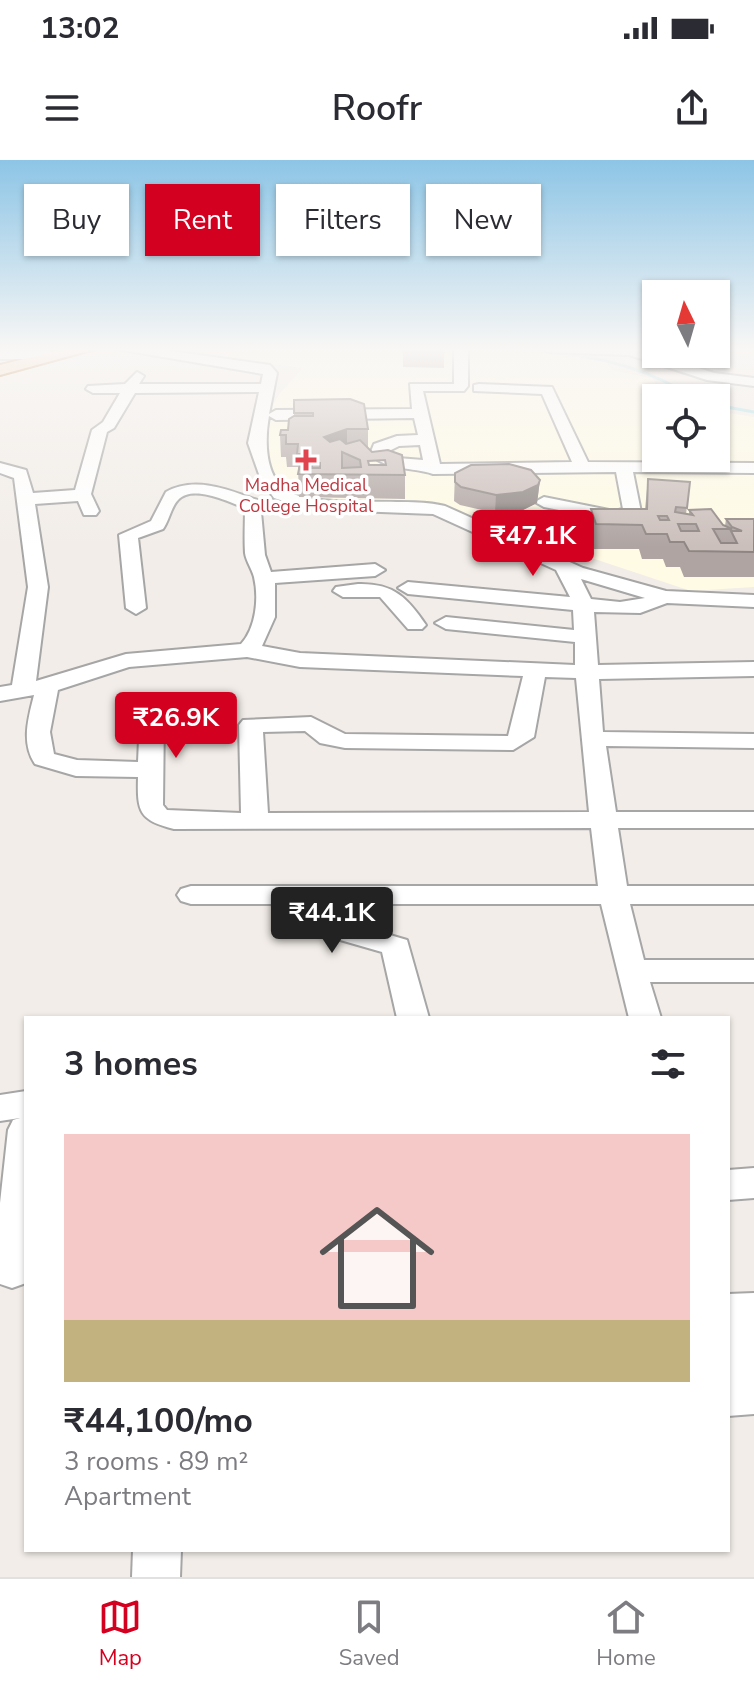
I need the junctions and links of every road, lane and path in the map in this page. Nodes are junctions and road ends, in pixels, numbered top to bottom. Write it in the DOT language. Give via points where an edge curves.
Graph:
graph roads {
  1 [pos="116,414"];
  2 [pos="261,414"];
  3 [pos="558,414"];
  4 [pos="276,415"];
  5 [pos="420,416"];
  6 [pos="374,419"];
  7 [pos="424,440"];
  8 [pos="433,467"];
  9 [pos="582,467"];
  10 [pos="0,468"];
  11 [pos="624,468"];
  12 [pos="754,468"];
  13 [pos="441,492"];
  14 [pos="280,494"];
  15 [pos="82,495"];
  16 [pos="27,499"];
  17 [pos="544,502"];
  18 [pos="254,505"];
  19 [pos="90,513"];
  20 [pos="564,567"];
  21 [pos="375,570"];
  22 [pos="265,588"];
  23 [pos="408,588"];
  24 [pos="665,597"];
  25 [pos="754,601"];
  26 [pos="582,605"];
  27 [pos="136,608"];
  28 [pos="446,623"];
  29 [pos="415,625"];
  30 [pos="584,637"];
  31 [pos="247,650"];
  32 [pos="754,669"];
  33 [pos="535,670"];
  34 [pos="586,672"];
  35 [pos="48,686"];
  36 [pos="23,691"];
  37 [pos="0,694"];
  38 [pos="152,716"];
  39 [pos="593,739"];
  40 [pos="754,741"];
  41 [pos="151,770"];
  42 [pos="604,820"];
  43 [pos="754,820"];
  44 [pos="255,821"];
  45 [pos="285,894"];
  46 [pos="614,894"];
  47 [pos="191,895"];
  48 [pos="754,895"];
  49 [pos="631,971"];
  50 [pos="754,971"];
  51 [pos="413,1016"];
  52 [pos="644,1016"];
  53 [pos="24,1104"];
  54 [pos="0,1108"];
  55 [pos="24,1150"];
  56 [pos="754,1183"];
  57 [pos="730,1185"];
  58 [pos="12,1271"];
  59 [pos="754,1311"];
  60 [pos="730,1313"];
  61 [pos="730,1319"];
  62 [pos="754,1386"];
  63 [pos="754,1394"];
  64 [pos="730,1396"];
  65 [pos="157,1552"];
  66 [pos="156,1577"];
  1 -- 15 [label="street" via="100,430"];
  2 -- 14 [label="street" via="256,443"];
  3 -- 9 [label="street"];
  4 -- 5 [label="street"];
  5 -- 6 [label="street"];
  5 -- 7 [label="street"];
  7 -- 8 [label="street"];
  7 -- 8 [label="street" via="391,442 378,454 395,463"];
  8 -- 9 [label="street"];
  8 -- 13 [label="street"];
  9 -- 11 [label="street"];
  10 -- 16 [label="street" via="20,474"];
  11 -- 12 [label="street"];
  11 -- 17 [label="street" via="632,512 625,515"];
  14 -- 18 [label="street"];
  14 -- 20 [label="street" via="302,502 439,510"];
  15 -- 16 [label="street"];
  15 -- 19 [label="street"];
  16 -- 36 [label="street" via="38,587"];
  18 -- 22 [label="street" via="255,555"];
  18 -- 27 [label="street" via="201,490 174,494 157,525 128,535"];
  20 -- 24 [label="street"];
  20 -- 26 [label="street"];
  21 -- 22 [label="street"];
  22 -- 29 [label="street" via="384,589 397,597"];
  22 -- 31 [label="street" via="257,641"];
  23 -- 26 [label="street"];
  24 -- 25 [label="street"];
  24 -- 26 [label="street" via="640,607"];
  26 -- 30 [label="street"];
  28 -- 30 [label="street"];
  30 -- 34 [label="street"];
  31 -- 33 [label="street" via="300,660"];
  31 -- 35 [label="street" via="126,661"];
  32 -- 34 [label="street"];
  33 -- 34 [label="street"];
  33 -- 44 [label="street" via="522,737 513,743 345,741 329,738 311,724 251,725"];
  34 -- 39 [label="street"];
  35 -- 36 [label="street"];
  35 -- 41 [label="street" via="38,728 37,747 44,759 76,768"];
  36 -- 37 [label="street"];
  38 -- 41 [label="street"];
  39 -- 40 [label="street"];
  39 -- 42 [label="street"];
  41 -- 44 [label="street" via="150,805 158,816 174,821"];
  42 -- 43 [label="street"];
  42 -- 44 [label="street"];
  42 -- 46 [label="street"];
  45 -- 46 [label="street"];
  45 -- 47 [label="street"];
  45 -- 51 [label="street" via="287,909 298,918 396,947"];
  46 -- 48 [label="street"];
  46 -- 49 [label="street"];
  49 -- 50 [label="street"];
  49 -- 52 [label="street"];
  53 -- 54 [label="street"];
  55 -- 58 [label="street"];
  56 -- 57 [label="street"];
  59 -- 60 [label="street"];
  61 -- 62 [label="street"];
  63 -- 64 [label="street"];
  65 -- 66 [label="street"];
}
